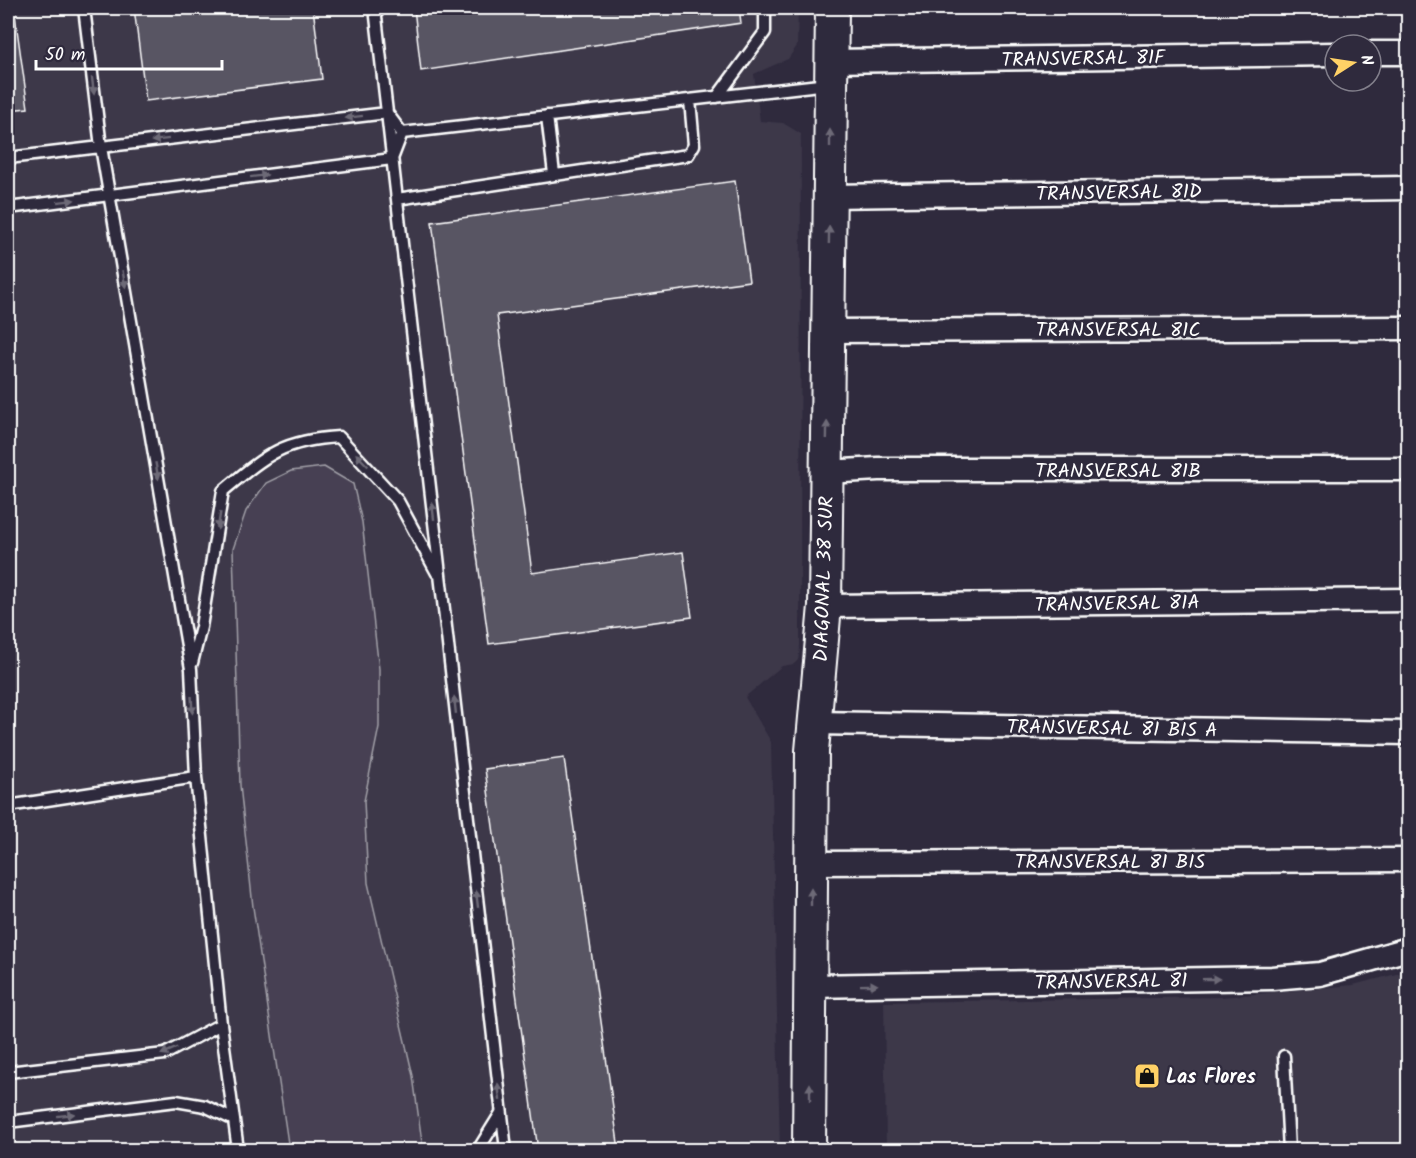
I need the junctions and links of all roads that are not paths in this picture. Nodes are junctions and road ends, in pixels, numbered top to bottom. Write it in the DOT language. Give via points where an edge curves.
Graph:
graph roads {
  1 [pos="84,8"];
  2 [pos="375,8"];
  3 [pos="765,8"];
  4 [pos="831,8"];
  5 [pos="1383,53"];
  6 [pos="1408,53"];
  7 [pos="1323,54"];
  8 [pos="830,73"];
  9 [pos="717,97"];
  10 [pos="690,100"];
  11 [pos="387,112"];
  12 [pos="547,116"];
  13 [pos="402,133"];
  14 [pos="101,147"];
  15 [pos="8,158"];
  16 [pos="392,159"];
  17 [pos="554,174"];
  18 [pos="1408,189"];
  19 [pos="109,195"];
  20 [pos="829,196"];
  21 [pos="397,199"];
  22 [pos="8,208"];
  23 [pos="1408,328"];
  24 [pos="828,331"];
  25 [pos="1408,469"];
  26 [pos="827,472"];
  27 [pos="440,578"];
  28 [pos="1408,600"];
  29 [pos="825,606"];
  30 [pos="191,669"];
  31 [pos="815,723"];
  32 [pos="1408,733"];
  33 [pos="196,777"];
  34 [pos="8,806"];
  35 [pos="1408,860"];
  36 [pos="811,863"];
  37 [pos="1408,949"];
  38 [pos="810,986"];
  39 [pos="221,1024"];
  40 [pos="1284,1056"];
  41 [pos="8,1072"];
  42 [pos="501,1113"];
  43 [pos="234,1120"];
  44 [pos="8,1122"];
  45 [pos="238,1150"];
  46 [pos="478,1150"];
  47 [pos="506,1150"];
  48 [pos="809,1150"];
  49 [pos="1289,1150"];
  1 -- 14 [label="lane, one-way"];
  2 -- 11 [label="lane"];
  3 -- 9 [label="lane" via="765,32"];
  4 -- 8 [label="street, DIAGONAL 38 SUR"];
  5 -- 6 [label="street"];
  7 -- 8 [label="street, TRANSVERSAL 81F"];
  8 -- 9 [label="lane"];
  20 -- 8 [label="street, DIAGONAL 38 SUR, one-way"];
  9 -- 10 [label="lane"];
  10 -- 12 [label="lane"];
  10 -- 17 [label="lane" via="693,145 688,155"];
  11 -- 13 [label="lane"];
  11 -- 14 [label="lane, one-way"];
  11 -- 16 [label="lane"];
  12 -- 13 [label="lane"];
  12 -- 17 [label="lane"];
  13 -- 16 [label="lane"];
  14 -- 15 [label="lane"];
  14 -- 19 [label="lane"];
  19 -- 16 [label="lane, one-way"];
  16 -- 21 [label="lane"];
  17 -- 21 [label="lane"];
  18 -- 20 [label="street, TRANSVERSAL 81D"];
  22 -- 19 [label="lane, one-way"];
  19 -- 30 [label="lane, one-way"];
  24 -- 20 [label="street, DIAGONAL 38 SUR, one-way"];
  27 -- 21 [label="lane, one-way"];
  23 -- 24 [label="street, TRANSVERSAL 81C"];
  26 -- 24 [label="street, DIAGONAL 38 SUR, one-way"];
  25 -- 26 [label="street, TRANSVERSAL 81B"];
  26 -- 29 [label="street, DIAGONAL 38 SUR"];
  27 -- 30 [label="lane, one-way" via="398,501 339,437 307,439 278,449 223,491"];
  42 -- 27 [label="lane, one-way"];
  28 -- 29 [label="street, TRANSVERSAL 81A"];
  29 -- 31 [label="street, DIAGONAL 38 SUR"];
  30 -- 33 [label="lane, one-way"];
  31 -- 32 [label="street, TRANSVERSAL 81 BIS A"];
  31 -- 36 [label="street, DIAGONAL 38 SUR"];
  33 -- 34 [label="lane"];
  33 -- 39 [label="lane"];
  35 -- 36 [label="street, TRANSVERSAL 81 BIS"];
  38 -- 36 [label="street, DIAGONAL 38 SUR, one-way"];
  38 -- 37 [label="street, TRANSVERSAL 81, one-way" via="1272,978 1320,974"];
  48 -- 38 [label="street, DIAGONAL 38 SUR, one-way"];
  39 -- 41 [label="lane, one-way" via="165,1054"];
  39 -- 43 [label="lane"];
  40 -- 49 [label="lane"];
  42 -- 46 [label="lane"];
  42 -- 47 [label="lane"];
  44 -- 43 [label="lane, one-way" via="176,1101 205,1106"];
  43 -- 45 [label="lane"];
}
